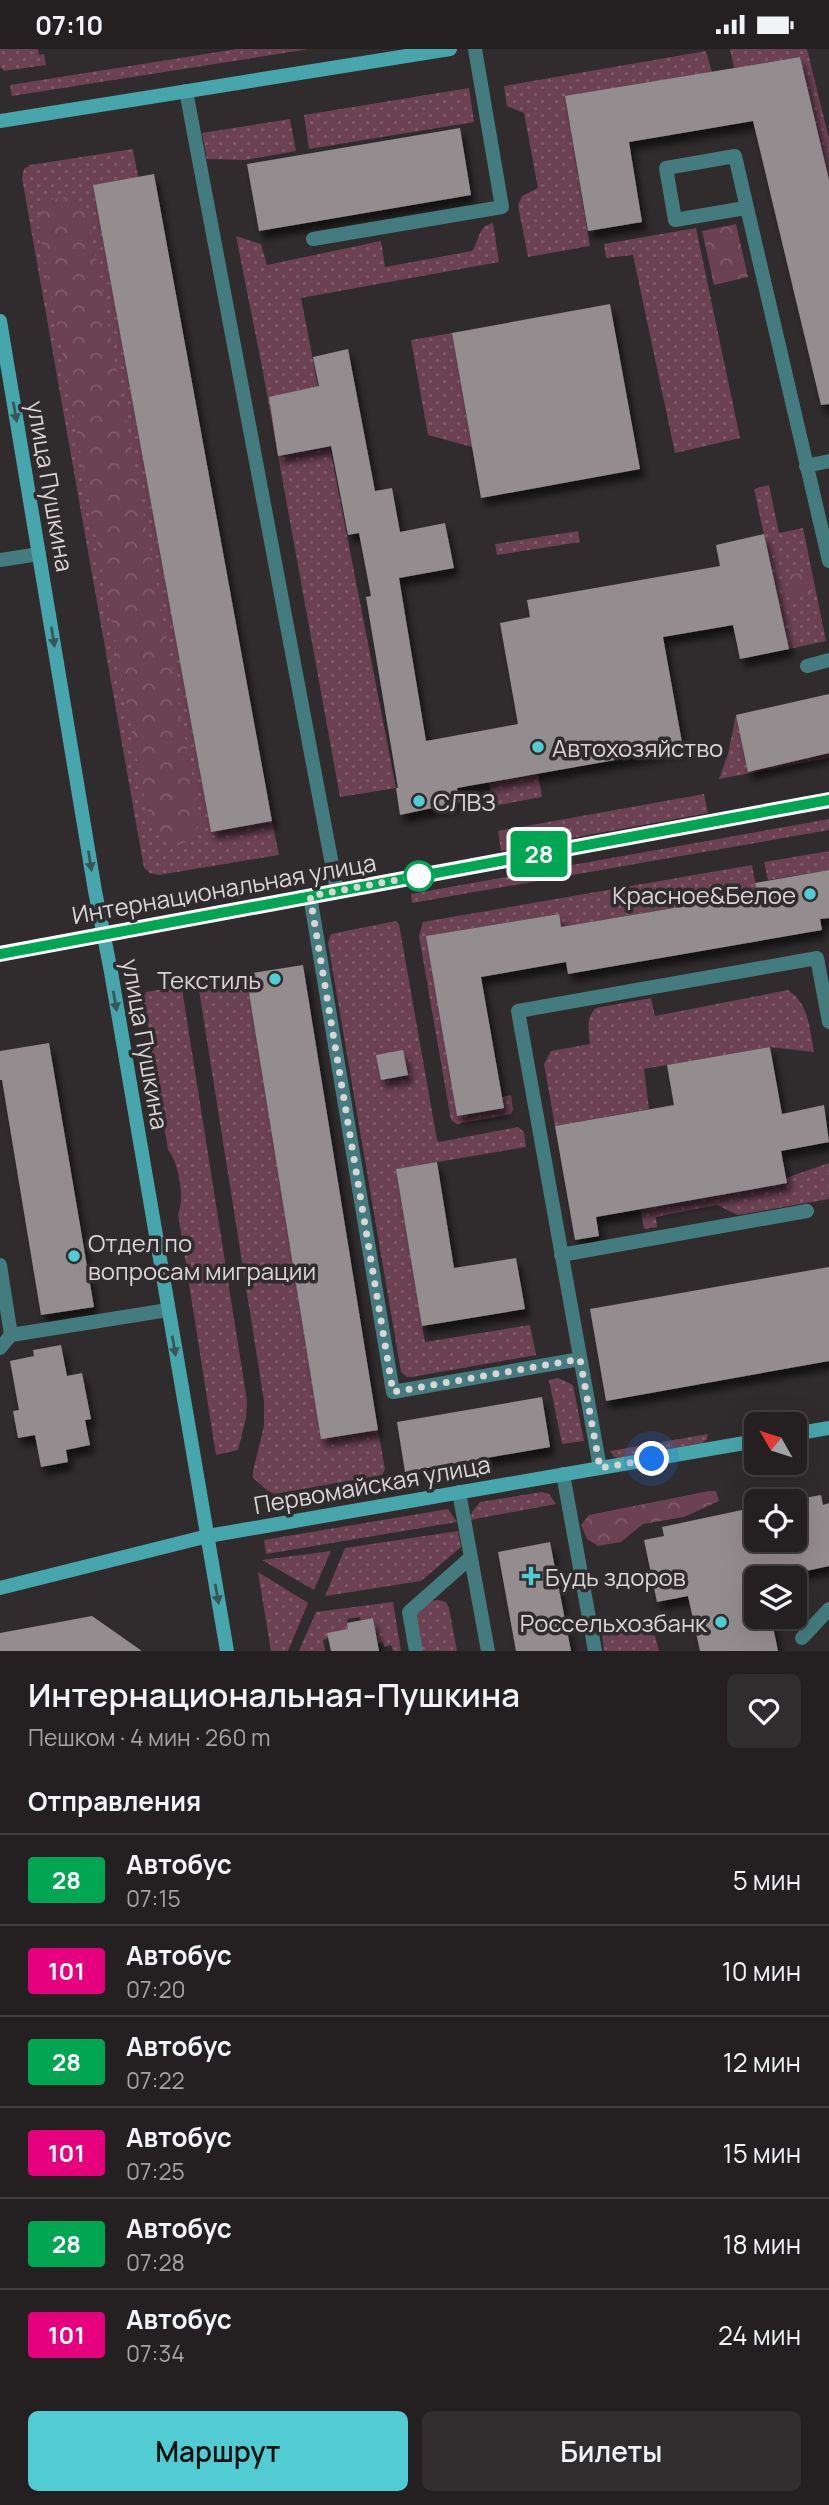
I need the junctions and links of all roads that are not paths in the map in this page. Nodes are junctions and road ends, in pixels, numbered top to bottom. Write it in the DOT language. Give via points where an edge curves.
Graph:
graph roads {
  1 [pos="450,49"];
  2 [pos="475,49"];
  3 [pos="408,52"];
  4 [pos="186,91"];
  5 [pos="0,121"];
  6 [pos="746,208"];
  7 [pos="313,239"];
  8 [pos="0,321"];
  9 [pos="829,461"];
  10 [pos="806,466"];
  11 [pos="39,554"];
  12 [pos="0,560"];
  13 [pos="829,561"];
  14 [pos="829,660"];
  15 [pos="807,666"];
  16 [pos="829,800"];
  17 [pos="337,891"];
  18 [pos="310,896"];
  19 [pos="103,934"];
  20 [pos="0,954"];
  21 [pos="829,1022"];
  22 [pos="807,1210"];
  23 [pos="561,1255"];
  24 [pos="0,1265"];
  25 [pos="168,1310"];
  26 [pos="11,1335"];
  27 [pos="0,1349"];
  28 [pos="580,1359"];
  29 [pos="829,1428"];
  30 [pos="807,1432"];
  31 [pos="744,1443"];
  32 [pos="600,1468"];
  33 [pos="563,1474"];
  34 [pos="459,1492"];
  35 [pos="208,1536"];
  36 [pos="470,1558"];
  37 [pos="0,1588"];
  38 [pos="829,1609"];
  39 [pos="802,1638"];
  40 [pos="228,1651"];
  41 [pos="416,1651"];
  42 [pos="488,1651"];
  43 [pos="595,1651"];
  1 -- 3 [label="street"];
  2 -- 7 [label="lane" via="502,207"];
  3 -- 4 [label="street"];
  4 -- 5 [label="street"];
  4 -- 17 [label="lane"];
  6 -- 6 [label="lane" via="675,220 666,168 735,156"];
  6 -- 10 [label="lane"];
  8 -- 11 [label="street, улица Пушкина, one-way"];
  9 -- 10 [label="lane"];
  10 -- 13 [label="lane"];
  11 -- 12 [label="lane"];
  11 -- 19 [label="street, улица Пушкина, one-way"];
  14 -- 15 [label="lane"];
  16 -- 17 [label="street, Интернациональная улица"];
  17 -- 18 [label="street, Интернациональная улица"];
  18 -- 19 [label="street, Интернациональная улица"];
  18 -- 28 [label="lane" via="393,1392"];
  19 -- 20 [label="street, Интернациональная улица"];
  19 -- 25 [label="street, улица Пушкина, one-way"];
  21 -- 23 [label="lane" via="817,958 518,1010"];
  22 -- 23 [label="lane"];
  23 -- 28 [label="lane"];
  24 -- 26 [label="lane"];
  25 -- 26 [label="lane"];
  25 -- 35 [label="street, улица Пушкина, one-way"];
  26 -- 27 [label="lane"];
  28 -- 32 [label="lane"];
  29 -- 30 [label="street"];
  31 -- 32 [label="street, Первомайская улица"];
  32 -- 33 [label="street, Первомайская улица"];
  33 -- 34 [label="street, Первомайская улица"];
  33 -- 43 [label="lane"];
  34 -- 35 [label="street, Первомайская улица"];
  34 -- 36 [label="lane"];
  35 -- 37 [label="street, Первомайская улица"];
  35 -- 40 [label="street, улица Пушкина, one-way"];
  36 -- 41 [label="lane" via="409,1612"];
  36 -- 42 [label="lane"];
  38 -- 39 [label="lane"];
}
